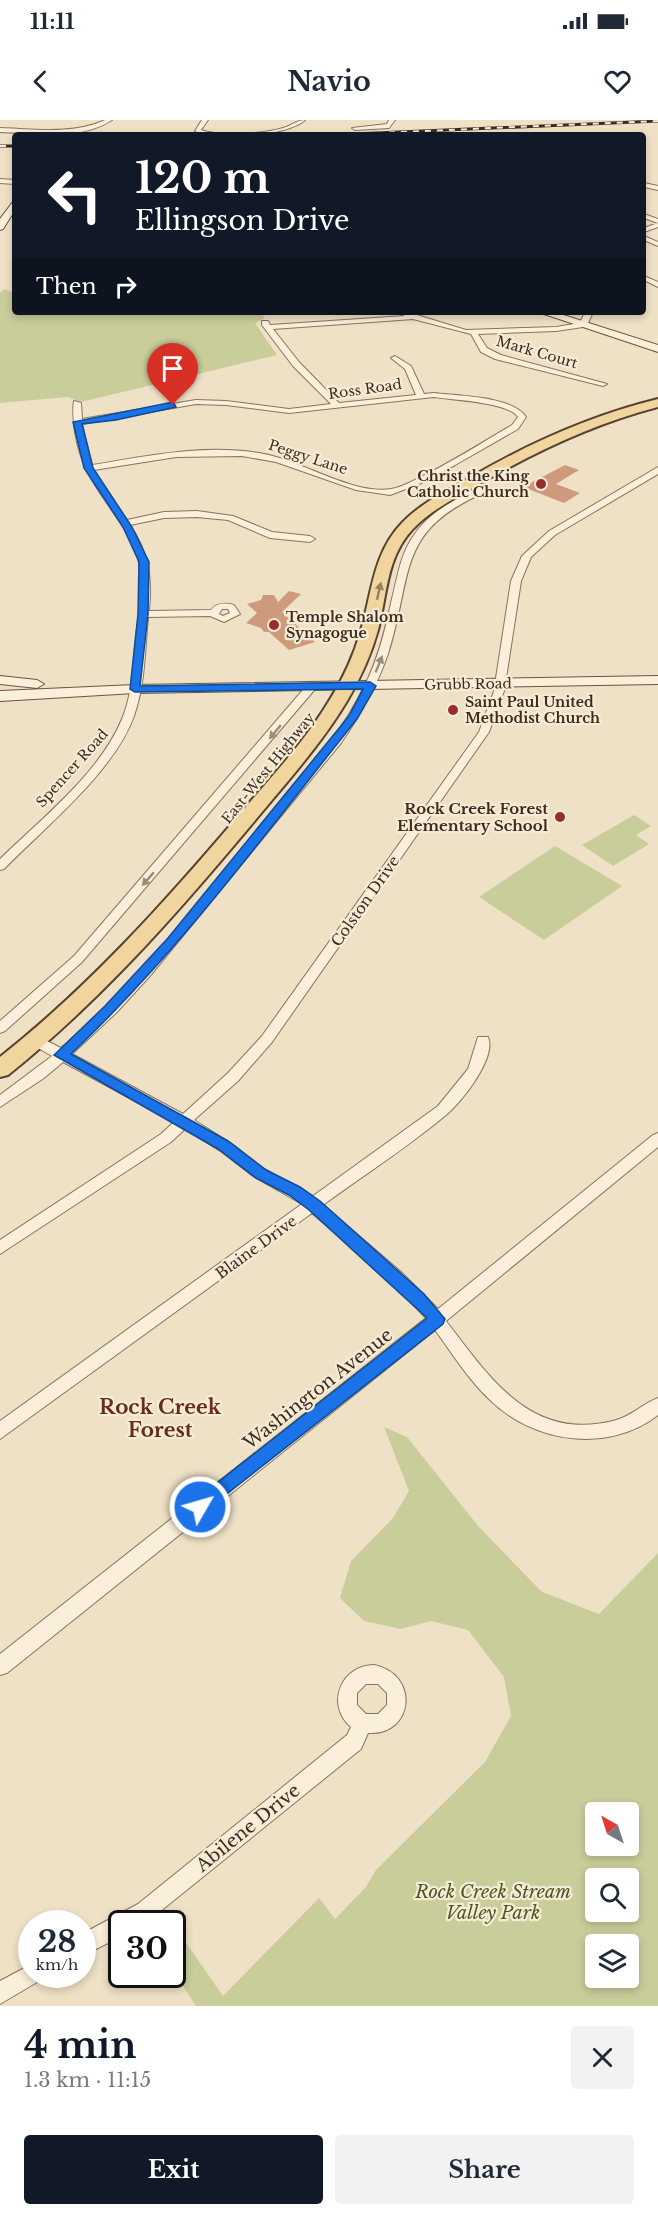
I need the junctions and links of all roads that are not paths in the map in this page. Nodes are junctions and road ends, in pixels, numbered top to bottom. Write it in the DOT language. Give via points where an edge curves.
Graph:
graph roads {
  1 [pos="110,120"];
  2 [pos="205,120"];
  3 [pos="302,120"];
  4 [pos="392,120"];
  5 [pos="62,124"];
  6 [pos="355,128"];
  7 [pos="0,130"];
  8 [pos="70,130"];
  9 [pos="201,132"];
  10 [pos="265,132"];
  11 [pos="12,207"];
  12 [pos="0,227"];
  13 [pos="407,315"];
  14 [pos="552,315"];
  15 [pos="587,315"];
  16 [pos="415,318"];
  17 [pos="582,325"];
  18 [pos="473,332"];
  19 [pos="658,349"];
  20 [pos="395,358"];
  21 [pos="603,384"];
  22 [pos="421,396"];
  23 [pos="658,397"];
  24 [pos="77,403"];
  25 [pos="658,403"];
  26 [pos="339,407"];
  27 [pos="77,422"];
  28 [pos="88,468"];
  29 [pos="658,470"];
  30 [pos="411,484"];
  31 [pos="485,489"];
  32 [pos="448,503"];
  33 [pos="125,523"];
  34 [pos="310,539"];
  35 [pos="214,613"];
  36 [pos="143,614"];
  37 [pos="0,680"];
  38 [pos="658,680"];
  39 [pos="501,684"];
  40 [pos="312,686"];
  41 [pos="339,686"];
  42 [pos="370,686"];
  43 [pos="0,688"];
  44 [pos="135,689"];
  45 [pos="30,694"];
  46 [pos="0,696"];
  47 [pos="0,866"];
  48 [pos="0,1028"];
  49 [pos="483,1040"];
  50 [pos="36,1041"];
  51 [pos="0,1053"];
  52 [pos="61,1055"];
  53 [pos="0,1069"];
  54 [pos="0,1102"];
  55 [pos="185,1123"];
  56 [pos="658,1139"];
  57 [pos="314,1205"];
  58 [pos="0,1248"];
  59 [pos="437,1319"];
  60 [pos="658,1405"];
  61 [pos="0,1431"];
  62 [pos="0,1666"];
  63 [pos="363,1724"];
  64 [pos="146,1910"];
  65 [pos="18,1982"];
  66 [pos="0,1993"];
  1 -- 8 [label="street"];
  2 -- 9 [label="street" via="198,131"];
  3 -- 10 [label="street" via="291,129"];
  4 -- 6 [label="street" via="389,126"];
  5 -- 8 [label="street"];
  7 -- 8 [label="street"];
  11 -- 12 [label="street"];
  13 -- 16 [label="street"];
  14 -- 17 [label="street"];
  15 -- 17 [label="street"];
  16 -- 18 [label="street"];
  16 -- 26 [label="street" via="266,325 296,364"];
  17 -- 18 [label="street"];
  17 -- 19 [label="street"];
  18 -- 21 [label="street, Mark Court" via="484,350 498,357"];
  20 -- 22 [label="street" via="408,368"];
  22 -- 26 [label="street, Ross Road"];
  22 -- 30 [label="street, Ross Road" via="482,400 510,407 522,417 515,427"];
  23 -- 41 [label="main road, East-West Highway" via="549,432 410,511 394,527 373,563 340,669"];
  24 -- 27 [label="street, Spencer Road"];
  25 -- 32 [label="main road, East-West Highway" via="550,439"];
  26 -- 27 [label="street, Ross Road" via="289,411 196,402"];
  27 -- 28 [label="street, Spencer Road"];
  28 -- 30 [label="street, Peggy Lane" via="189,454 243,453 277,458 361,489 400,490"];
  28 -- 33 [label="street, Spencer Road"];
  29 -- 39 [label="street, Colston Drive" via="552,533 527,555 516,581"];
  31 -- 32 [label="street, East-West Highway"];
  41 -- 32 [label="main road, East-West Highway, one-way" via="363,651 393,545 409,525"];
  42 -- 32 [label="street, East-West Highway, one-way" via="385,650 408,555 418,534"];
  33 -- 34 [label="street" via="197,513 230,518 270,535"];
  33 -- 36 [label="street, Spencer Road" via="144,562"];
  35 -- 36 [label="street"];
  36 -- 44 [label="street, Spencer Road"];
  37 -- 44 [label="street, Grubb Road" via="57,685 121,684"];
  38 -- 39 [label="street, Grubb Road"];
  39 -- 42 [label="street, Grubb Road"];
  39 -- 55 [label="street, Colston Drive" via="484,732 267,1039"];
  40 -- 41 [label="street, Grubb Road"];
  40 -- 44 [label="street, Grubb Road"];
  40 -- 48 [label="street, East-West Highway, one-way" via="86,951"];
  41 -- 42 [label="street, Grubb Road"];
  41 -- 50 [label="main road, East-West Highway" via="333,711 309,744 122,960"];
  41 -- 51 [label="main road, East-West Highway" via="145,914 64,1000"];
  42 -- 52 [label="street, East-West Highway" via="353,717 172,941 110,1010"];
  43 -- 45 [label="street"];
  44 -- 45 [label="street, Grubb Road"];
  44 -- 47 [label="street, Spencer Road" via="129,716 115,745"];
  45 -- 46 [label="street, Grubb Road"];
  49 -- 57 [label="street, Blaine Drive" via="481,1060 473,1076 443,1110"];
  50 -- 52 [label="street"];
  50 -- 53 [label="main road, East-West Highway"];
  52 -- 54 [label="street, East-West Highway"];
  52 -- 55 [label="street"];
  55 -- 57 [label="street"];
  55 -- 58 [label="street, Colston Drive"];
  56 -- 59 [label="street, Washington Avenue"];
  57 -- 59 [label="street"];
  57 -- 61 [label="street, Blaine Drive"];
  59 -- 60 [label="street" via="489,1388 527,1418 557,1428 593,1432 630,1424"];
  59 -- 62 [label="street, Washington Avenue"];
  63 -- 64 [label="street, Abilene Drive" via="354,1743"];
  65 -- 66 [label="street"];
}
